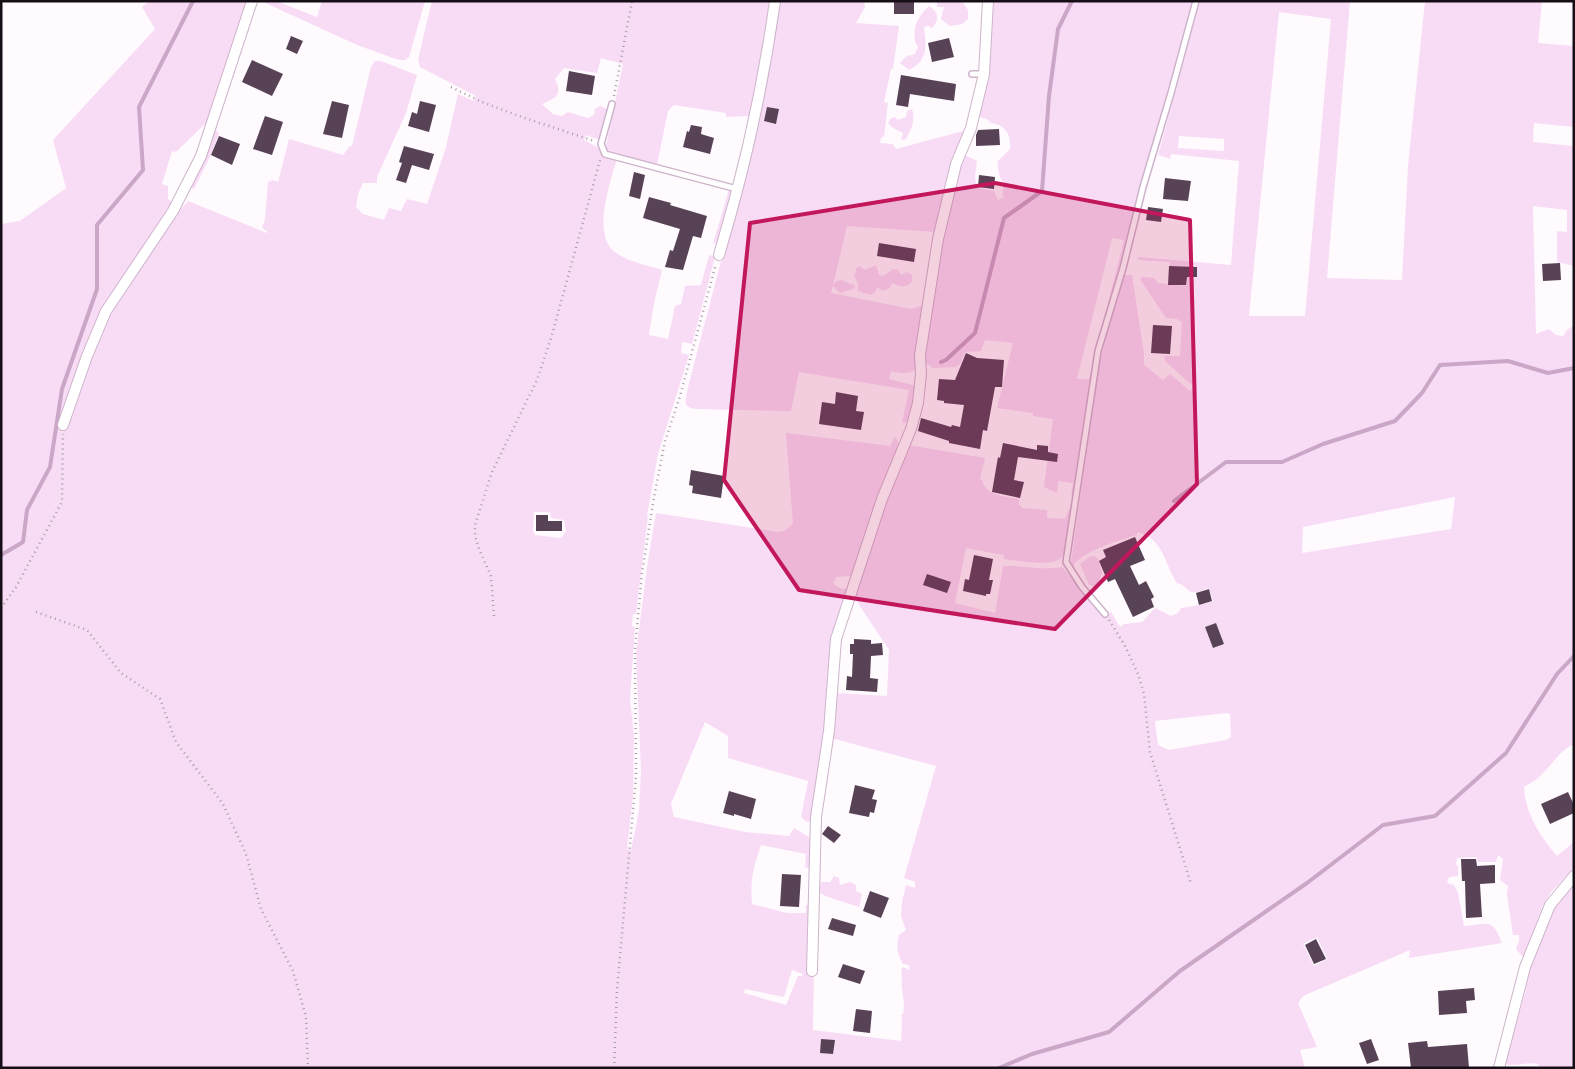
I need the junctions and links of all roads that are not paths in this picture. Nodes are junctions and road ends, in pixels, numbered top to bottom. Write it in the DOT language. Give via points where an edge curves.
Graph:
graph roads {
  1 [pos="252,1"];
  2 [pos="775,1"];
  3 [pos="988,1"];
  4 [pos="1196,1"];
  5 [pos="972,74"];
  6 [pos="984,74"];
  7 [pos="612,104"];
  8 [pos="737,188"];
  9 [pos="719,255"];
  10 [pos="63,425"];
  11 [pos="1105,614"];
  12 [pos="1574,876"];
  13 [pos="812,971"];
  14 [pos="1499,1068"];
  1 -- 10 [label="street" via="201,156 172,211 106,311 86,356"];
  2 -- 8 [label="street" via="766,65"];
  3 -- 6 [label="street"];
  4 -- 11 [label="lane" via="1098,351 1066,562"];
  5 -- 6 [label="lane"];
  6 -- 13 [label="street" via="968,140 956,164 936,243 920,355 918,403 836,639 829,731 816,817"];
  7 -- 8 [label="lane" via="602,147 605,154"];
  8 -- 9 [label="street"];
  12 -- 14 [label="street" via="1550,905 1525,967"];
}
